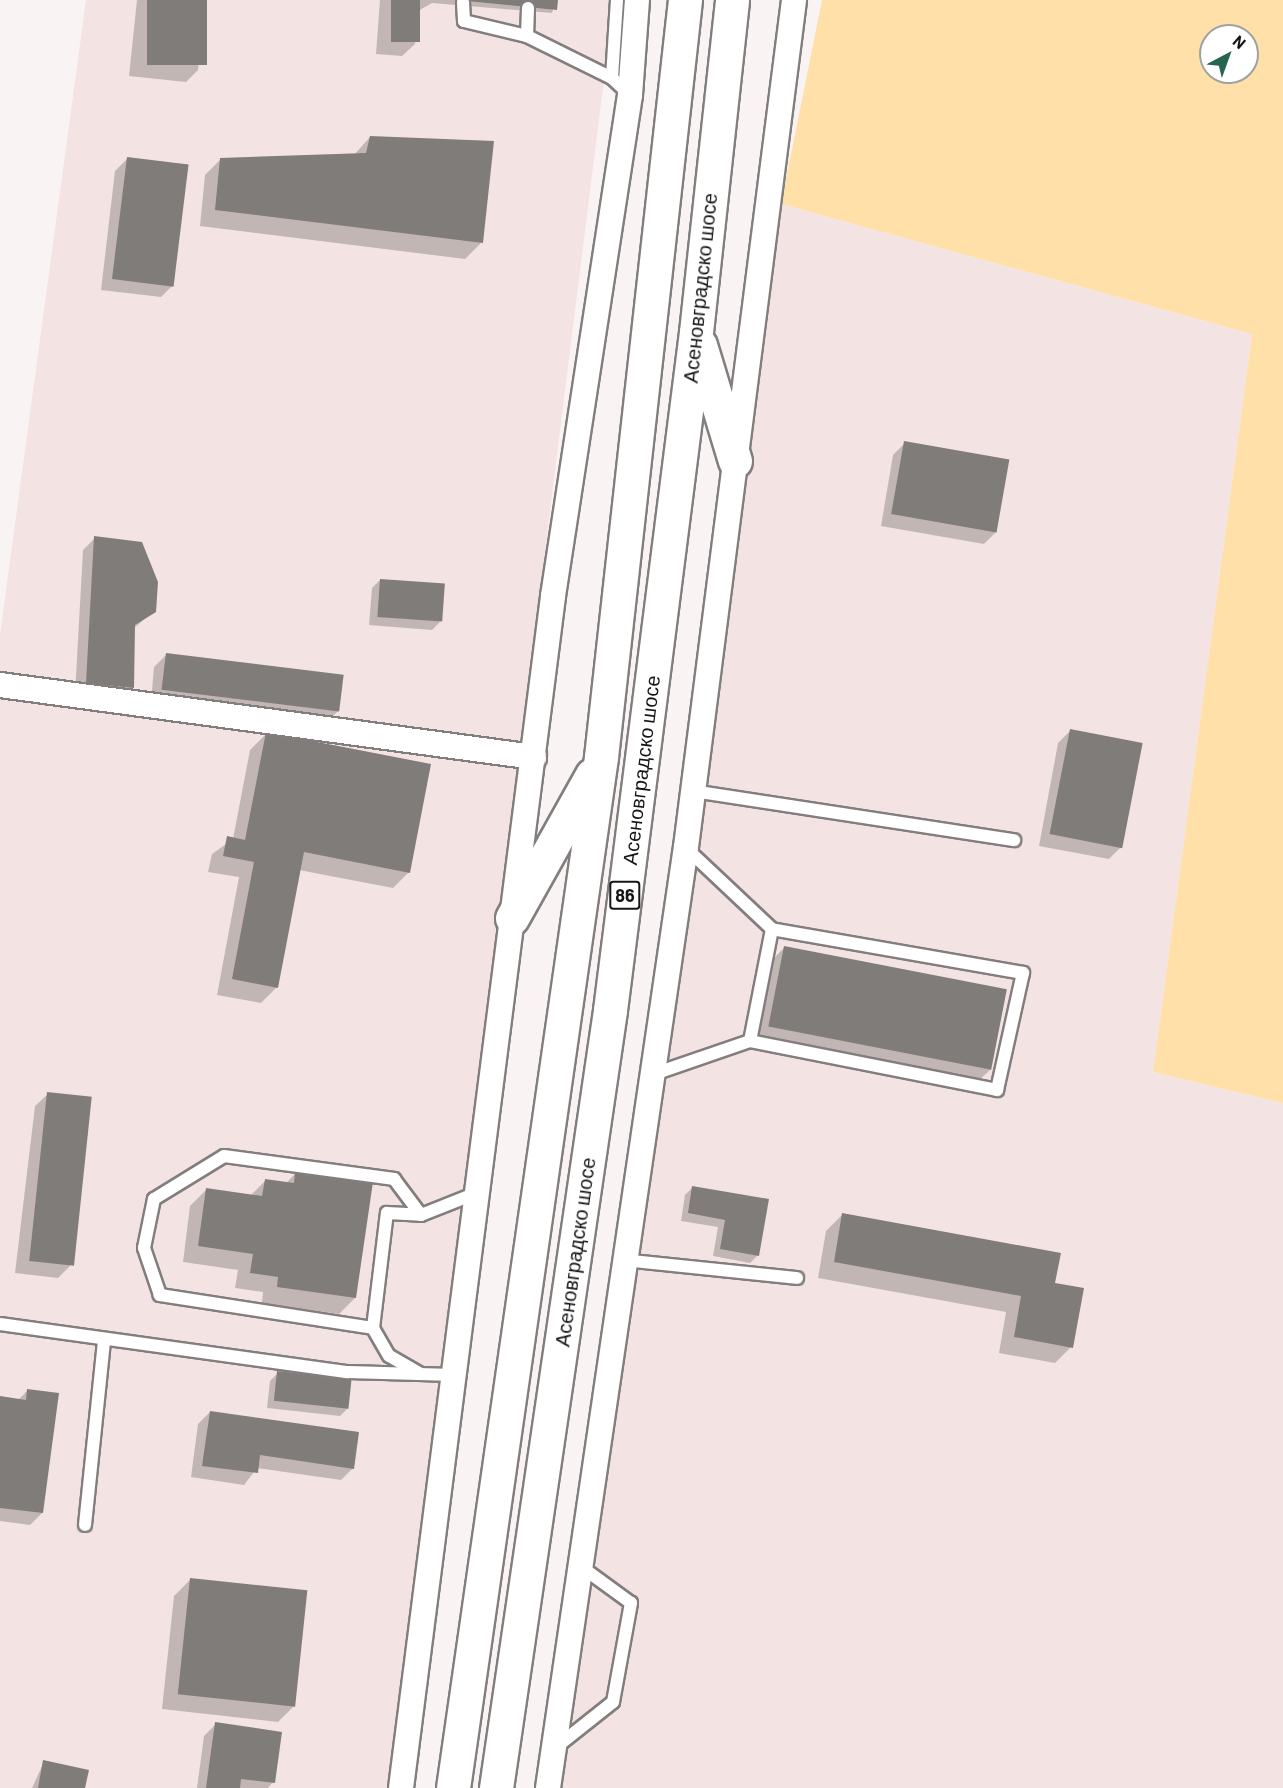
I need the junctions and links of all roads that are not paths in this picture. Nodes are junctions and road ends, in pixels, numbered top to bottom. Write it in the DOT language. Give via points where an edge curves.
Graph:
graph roads {
  1 [pos="617,0"];
  2 [pos="637,0"];
  3 [pos="685,0"];
  4 [pos="732,0"];
  5 [pos="794,0"];
  6 [pos="463,2"];
  7 [pos="528,8"];
  8 [pos="527,36"];
  9 [pos="612,78"];
  10 [pos="630,95"];
  11 [pos="696,332"];
  12 [pos="735,461"];
  13 [pos="0,685"];
  14 [pos="534,757"];
  15 [pos="601,757"];
  16 [pos="693,791"];
  17 [pos="1014,840"];
  18 [pos="686,847"];
  19 [pos="512,918"];
  20 [pos="772,929"];
  21 [pos="750,1041"];
  22 [pos="648,1076"];
  23 [pos="480,1192"];
  24 [pos="422,1215"];
  25 [pos="622,1260"];
  26 [pos="797,1278"];
  27 [pos="0,1324"];
  28 [pos="373,1328"];
  29 [pos="104,1341"];
  30 [pos="419,1373"];
  31 [pos="454,1375"];
  32 [pos="85,1525"];
  33 [pos="580,1566"];
  34 [pos="555,1749"];
  35 [pos="402,1788"];
  36 [pos="453,1788"];
  37 [pos="496,1788"];
  38 [pos="548,1788"];
  1 -- 9 [label="lane"];
  2 -- 10 [label="street"];
  3 -- 15 [label="highway, Асеновградско шосе / 86"];
  4 -- 11 [label="highway, Асеновградско шосе / 86"];
  5 -- 12 [label="street"];
  6 -- 8 [label="lane" via="464,21"];
  7 -- 8 [label="lane"];
  8 -- 9 [label="lane"];
  9 -- 10 [label="lane"];
  10 -- 14 [label="street"];
  11 -- 12 [label="highway"];
  11 -- 37 [label="highway, Асеновградско шосе / 86" via="610,1010"];
  12 -- 16 [label="street"];
  13 -- 14 [label="street"];
  14 -- 19 [label="street"];
  15 -- 19 [label="highway"];
  15 -- 36 [label="highway, Асеновградско шосе / 86"];
  16 -- 17 [label="lane"];
  16 -- 18 [label="street"];
  18 -- 20 [label="lane"];
  18 -- 22 [label="street"];
  19 -- 23 [label="street"];
  20 -- 21 [label="lane"];
  20 -- 21 [label="lane" via="1023,973 997,1090"];
  21 -- 22 [label="lane"];
  22 -- 25 [label="street"];
  23 -- 24 [label="lane"];
  23 -- 31 [label="street"];
  24 -- 28 [label="lane" via="387,1214"];
  24 -- 28 [label="lane" via="394,1179 224,1156 154,1199 144,1248 160,1295"];
  25 -- 26 [label="lane"];
  25 -- 33 [label="street"];
  27 -- 29 [label="lane"];
  28 -- 30 [label="lane" via="389,1356"];
  29 -- 30 [label="lane" via="348,1372"];
  29 -- 32 [label="lane"];
  30 -- 31 [label="lane"];
  31 -- 35 [label="street"];
  33 -- 34 [label="street"];
  33 -- 34 [label="lane" via="631,1603 613,1702"];
  34 -- 38 [label="street"];
}
